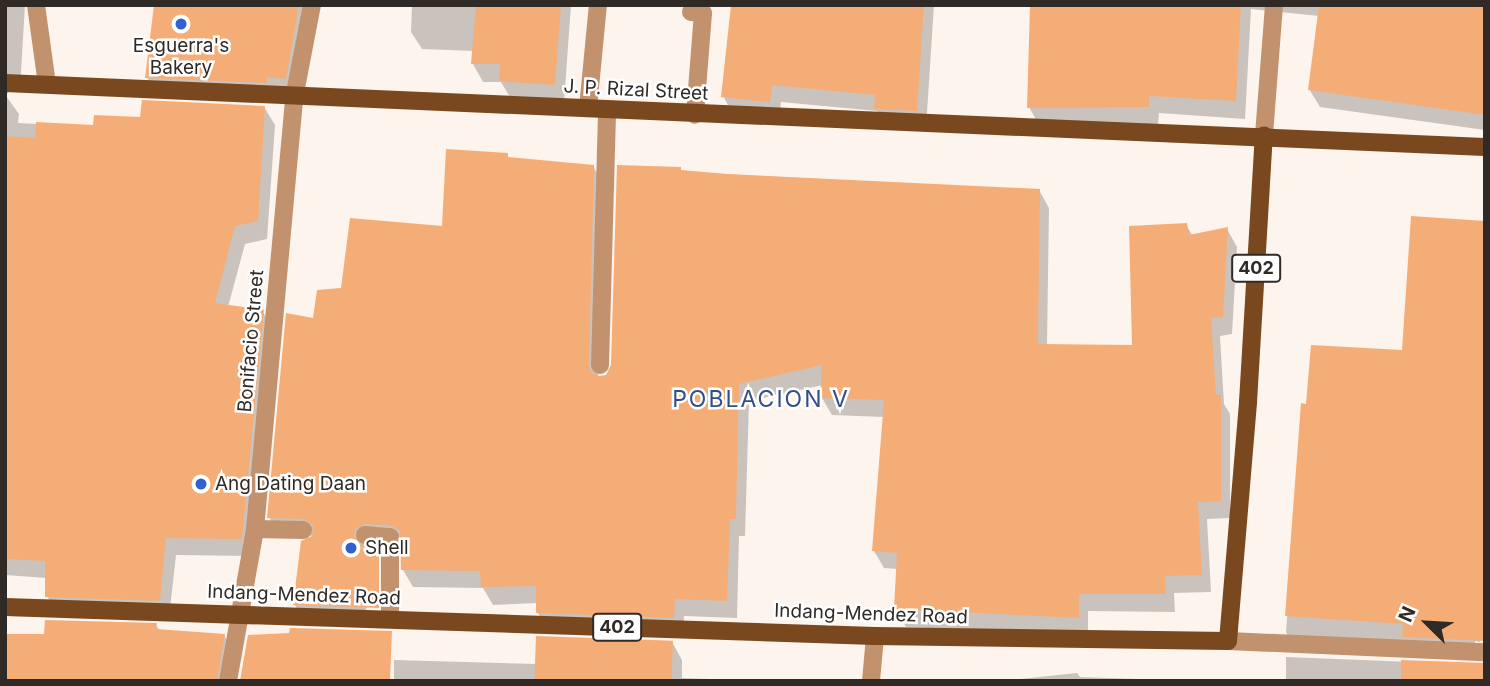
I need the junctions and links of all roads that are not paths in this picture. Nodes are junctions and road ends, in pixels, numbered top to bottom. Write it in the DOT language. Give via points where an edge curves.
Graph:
graph roads {
  1 [pos="36,5"];
  2 [pos="312,5"];
  3 [pos="598,5"];
  4 [pos="1274,5"];
  5 [pos="691,12"];
  6 [pos="5,83"];
  7 [pos="47,84"];
  8 [pos="295,93"];
  9 [pos="588,108"];
  10 [pos="607,109"];
  11 [pos="695,115"];
  12 [pos="1264,135"];
  13 [pos="1485,147"];
  14 [pos="600,365"];
  15 [pos="255,529"];
  16 [pos="303,530"];
  17 [pos="365,535"];
  18 [pos="5,607"];
  19 [pos="240,613"];
  20 [pos="390,619"];
  21 [pos="875,636"];
  22 [pos="1228,641"];
  23 [pos="1485,652"];
  24 [pos="228,681"];
  25 [pos="871,681"];
  1 -- 7 [label="street"];
  2 -- 8 [label="street, Bonifacio Street"];
  3 -- 9 [label="street"];
  4 -- 12 [label="street"];
  5 -- 11 [label="street" via="703,13"];
  6 -- 7 [label="main road, J. P. Rizal Street"];
  7 -- 8 [label="main road, J. P. Rizal Street"];
  8 -- 9 [label="main road, J. P. Rizal Street"];
  8 -- 15 [label="street, Bonifacio Street"];
  9 -- 10 [label="main road, J. P. Rizal Street"];
  10 -- 11 [label="main road, J. P. Rizal Street"];
  10 -- 14 [label="street"];
  11 -- 12 [label="main road, J. P. Rizal Street"];
  12 -- 13 [label="main road, J. P. Rizal Street"];
  12 -- 22 [label="main road, 402"];
  15 -- 16 [label="street"];
  15 -- 19 [label="street, Bonifacio Street"];
  17 -- 20 [label="street" via="390,537"];
  18 -- 19 [label="main road, Indang-Mendez Road / 402"];
  19 -- 20 [label="main road, Indang-Mendez Road / 402"];
  19 -- 24 [label="street, Bonifacio Street"];
  20 -- 21 [label="main road, Indang-Mendez Road / 402"];
  21 -- 22 [label="main road, Indang-Mendez Road / 402"];
  21 -- 25 [label="street"];
  22 -- 23 [label="street"];
}
